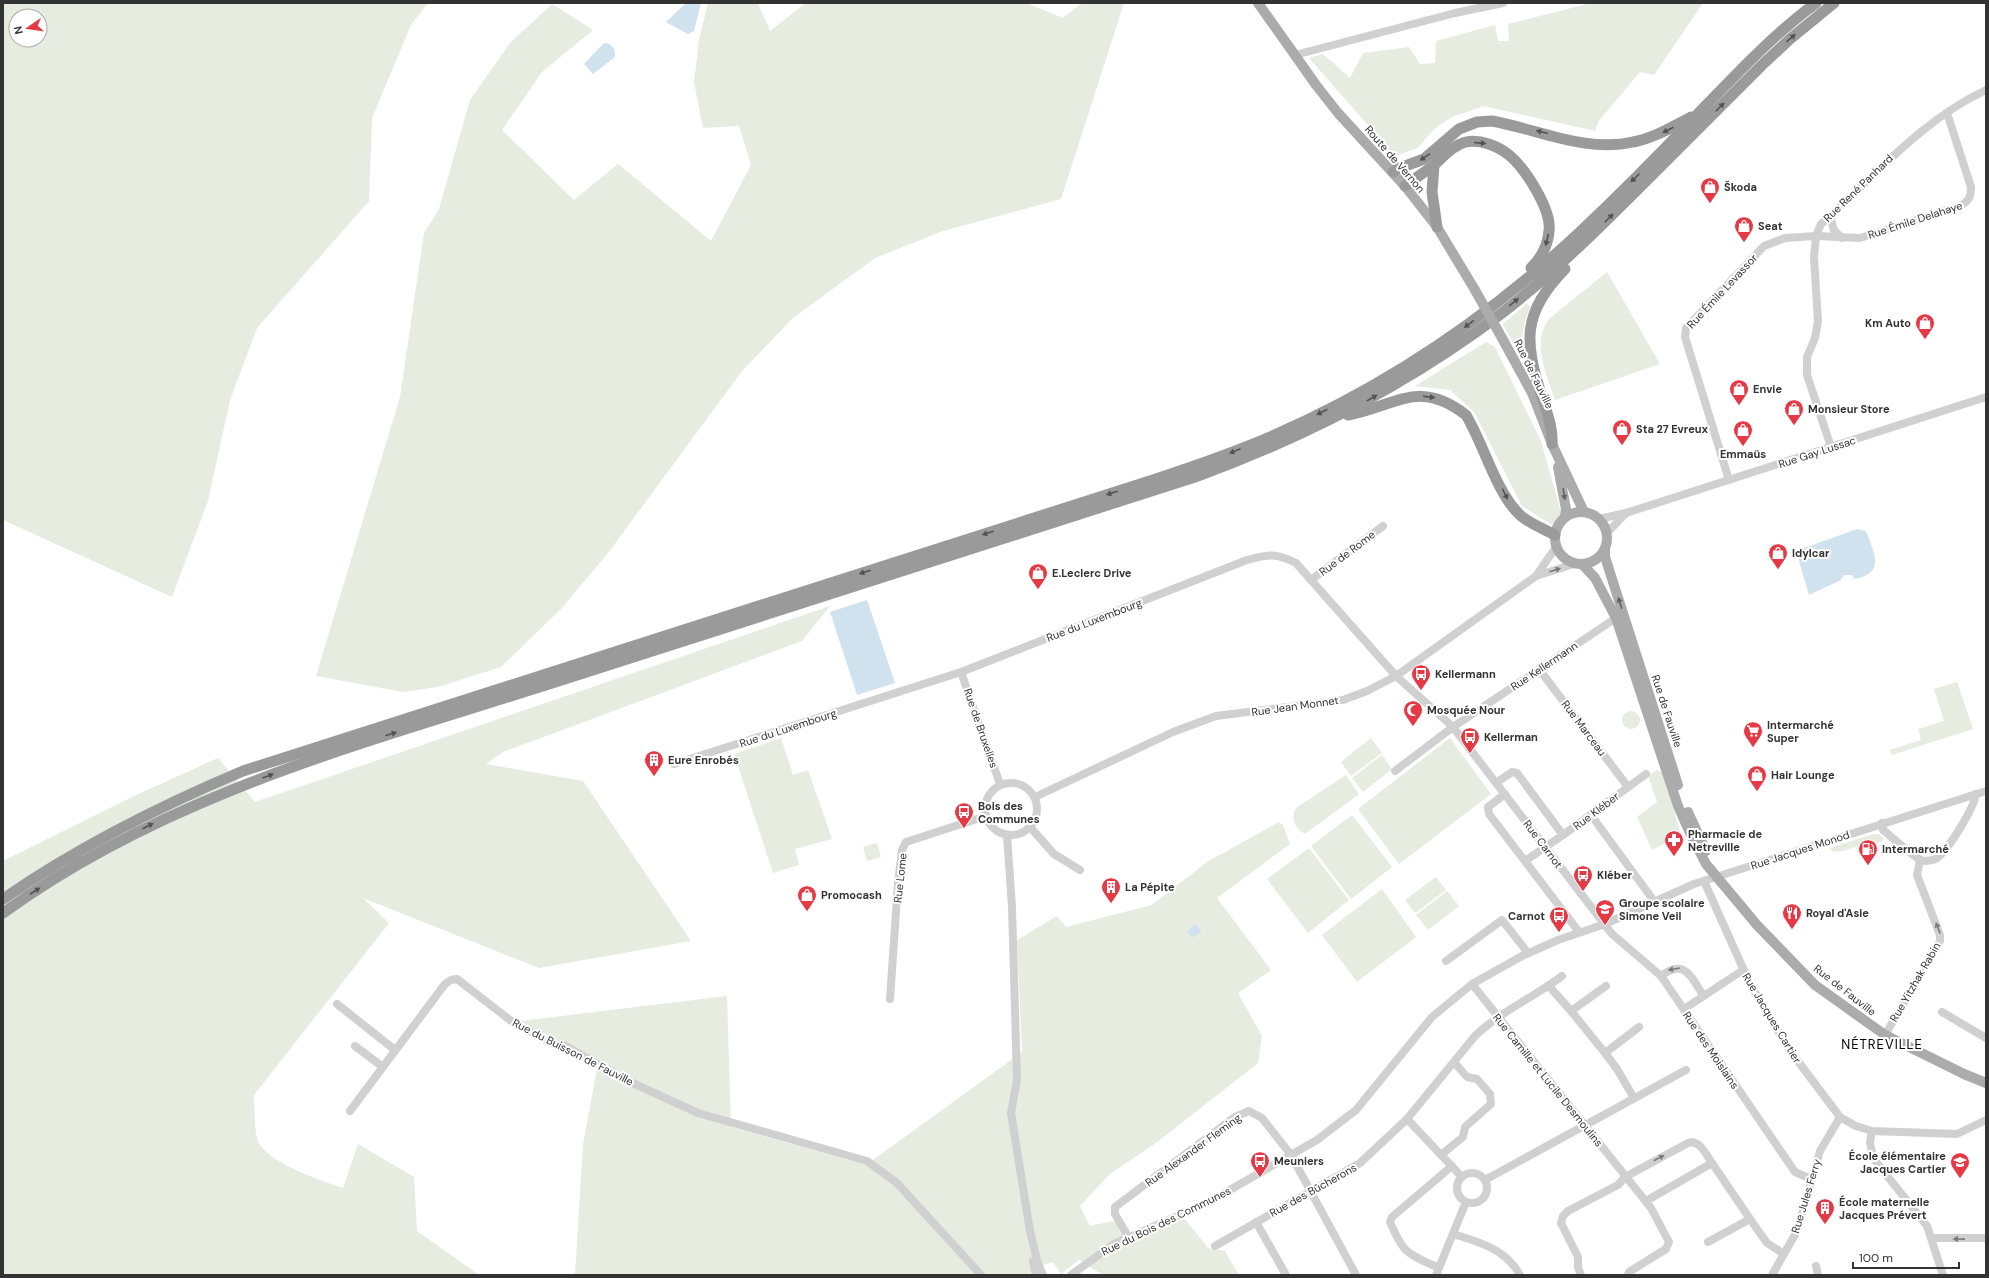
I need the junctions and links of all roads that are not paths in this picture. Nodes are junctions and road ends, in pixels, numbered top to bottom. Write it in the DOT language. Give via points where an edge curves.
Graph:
graph roads {
  1 [pos="1258,3"];
  2 [pos="1503,3"];
  3 [pos="1816,3"];
  4 [pos="1834,3"];
  5 [pos="1295,55"];
  6 [pos="1986,90"];
  7 [pos="1702,110"];
  8 [pos="1946,113"];
  9 [pos="1434,165"];
  10 [pos="1392,172"];
  11 [pos="1405,186"];
  12 [pos="1830,216"];
  13 [pos="1437,227"];
  14 [pos="1816,236"];
  15 [pos="1842,238"];
  16 [pos="1581,246"];
  17 [pos="1500,300"];
  18 [pos="1502,338"];
  19 [pos="1986,397"];
  20 [pos="1337,417"];
  21 [pos="1552,444"];
  22 [pos="1831,447"];
  23 [pos="1729,480"];
  24 [pos="1584,512"];
  25 [pos="1626,513"];
  26 [pos="1565,517"];
  27 [pos="1599,519"];
  28 [pos="1383,526"];
  29 [pos="1607,533"];
  30 [pos="1555,535"];
  31 [pos="1556,547"];
  32 [pos="1605,550"];
  33 [pos="1579,564"];
  34 [pos="1536,576"];
  35 [pos="1311,580"];
  36 [pos="1616,618"];
  37 [pos="1539,669"];
  38 [pos="961,672"];
  39 [pos="1396,676"];
  40 [pos="1453,727"];
  41 [pos="674,764"];
  42 [pos="1395,771"];
  43 [pos="1646,774"];
  44 [pos="1496,783"];
  45 [pos="1000,784"];
  46 [pos="1628,787"];
  47 [pos="1986,791"];
  48 [pos="1505,794"];
  49 [pos="1976,794"];
  50 [pos="1035,797"];
  51 [pos="1591,815"];
  52 [pos="986,816"];
  53 [pos="1882,824"];
  54 [pos="1030,827"];
  55 [pos="1007,835"];
  56 [pos="1564,835"];
  57 [pos="1545,846"];
  58 [pos="1920,860"];
  59 [pos="1525,861"];
  60 [pos="1080,870"];
  61 [pos="1718,877"];
  62 [pos="1704,881"];
  63 [pos="3,899"];
  64 [pos="1654,901"];
  65 [pos="3,913"];
  66 [pos="1605,924"];
  67 [pos="1579,932"];
  68 [pos="1528,953"];
  69 [pos="1446,961"];
  70 [pos="1743,970"];
  71 [pos="1562,976"];
  72 [pos="1661,976"];
  73 [pos="1472,984"];
  74 [pos="1549,986"];
  75 [pos="1606,986"];
  76 [pos="1703,995"];
  77 [pos="890,999"];
  78 [pos="337,1004"];
  79 [pos="1684,1009"];
  80 [pos="1571,1011"];
  81 [pos="1942,1012"];
  82 [pos="1497,1016"];
  83 [pos="1639,1027"];
  84 [pos="1885,1035"];
  85 [pos="1986,1038"];
  86 [pos="355,1046"];
  87 [pos="395,1050"];
  88 [pos="1605,1053"];
  89 [pos="1454,1062"];
  90 [pos="382,1067"];
  91 [pos="1686,1070"];
  92 [pos="1986,1083"];
  93 [pos="1634,1098"];
  94 [pos="350,1111"];
  95 [pos="1840,1117"];
  96 [pos="1407,1119"];
  97 [pos="1986,1120"];
  98 [pos="1584,1125"];
  99 [pos="1872,1131"];
  100 [pos="1442,1155"];
  101 [pos="1290,1156"];
  102 [pos="1712,1164"];
  103 [pos="1452,1166"];
  104 [pos="1462,1177"];
  105 [pos="1625,1177"];
  106 [pos="1811,1179"];
  107 [pos="1485,1180"];
  108 [pos="1311,1192"];
  109 [pos="1646,1201"];
  110 [pos="1466,1202"];
  111 [pos="1750,1219"];
  112 [pos="1256,1222"];
  113 [pos="1030,1231"];
  114 [pos="1453,1234"];
  115 [pos="1129,1238"];
  116 [pos="1932,1238"];
  117 [pos="1986,1238"];
  118 [pos="1708,1242"];
  119 [pos="1215,1246"];
  120 [pos="1784,1254"];
  121 [pos="1816,1266"];
  122 [pos="1438,1271"];
  123 [pos="981,1275"];
  124 [pos="1036,1275"];
  125 [pos="1043,1275"];
  126 [pos="1071,1275"];
  127 [pos="1286,1275"];
  128 [pos="1356,1275"];
  129 [pos="1520,1275"];
  130 [pos="1581,1275"];
  131 [pos="1628,1275"];
  132 [pos="1772,1275"];
  133 [pos="1818,1275"];
  134 [pos="1943,1275"];
  1 -- 5 [label="main road, Route de Vernon"];
  2 -- 5 [label="street"];
  3 -- 7 [label="highway" via="1770,42"];
  16 -- 4 [label="highway, one-way" via="1768,60"];
  5 -- 10 [label="main road, Route de Vernon" via="1338,113"];
  6 -- 8 [label="street, Rue René Panhard"];
  7 -- 10 [label="highway, one-way" via="1665,132 1632,143 1616,144 1587,143 1492,121 1478,122 1459,129 1424,159"];
  7 -- 17 [label="highway, one-way" via="1579,232"];
  8 -- 12 [label="street, Rue René Panhard" via="1921,130"];
  8 -- 15 [label="street, Rue Émile Delahaye" via="1971,187 1971,195 1967,202 1860,238"];
  9 -- 11 [label="highway"];
  9 -- 13 [label="highway" via="1432,192"];
  9 -- 17 [label="highway, one-way" via="1452,149 1466,142 1484,143 1509,155 1521,168 1539,196 1547,215 1549,230 1544,250 1535,265"];
  10 -- 11 [label="main road, Route de Vernon"];
  11 -- 13 [label="main road, Route de Vernon"];
  12 -- 14 [label="street, Rue René Panhard" via="1821,224"];
  12 -- 15 [label="street" via="1834,230"];
  13 -- 18 [label="main road, Route de Vernon, bridge"];
  14 -- 15 [label="street, Rue Émile Delahaye"];
  14 -- 22 [label="street, Rue René Panhard" via="1814,257 1818,321 1815,338 1807,357 1807,375"];
  14 -- 23 [label="street, Rue Émile Levassor" via="1785,238 1764,246 1686,328 1685,336"];
  20 -- 16 [label="highway, one-way" via="1465,340"];
  16 -- 21 [label="highway" via="1570,263 1545,291 1530,327 1532,365 1552,432"];
  17 -- 63 [label="highway, one-way" via="1457,333 1356,394 1272,436 1219,458 243,771 181,798 74,853"];
  18 -- 21 [label="main road, Rue de Fauville" via="1532,393"];
  19 -- 22 [label="street, Rue Gay Lussac"];
  20 -- 30 [label="highway, one-way" via="1365,412 1396,399 1411,396 1428,396 1444,400 1466,415 1506,495 1518,513 1527,521"];
  65 -- 20 [label="highway, one-way" via="95,854 158,821 235,787 426,723 1195,477 1270,448"];
  21 -- 24 [label="main road"];
  21 -- 26 [label="main road, one-way" via="1563,489"];
  22 -- 23 [label="street, Rue Gay Lussac"];
  23 -- 25 [label="street, Rue Gay Lussac"];
  24 -- 26 [label="main road"];
  24 -- 27 [label="main road"];
  25 -- 27 [label="street, Rue Gay Lussac"];
  25 -- 29 [label="street, Rue Gay Lussac"];
  26 -- 30 [label="main road"];
  27 -- 29 [label="main road"];
  28 -- 35 [label="street, Rue de Rome"];
  29 -- 32 [label="main road"];
  30 -- 31 [label="main road"];
  31 -- 33 [label="main road" via="1560,555"];
  31 -- 34 [label="street, Rue Jean Monnet"];
  32 -- 33 [label="main road" via="1596,560"];
  61 -- 32 [label="main road, Rue de Fauville, one-way" via="1685,806 1605,557"];
  34 -- 33 [label="street, Rue Jean Monnet, one-way"];
  33 -- 36 [label="main road, Rue de Fauville" via="1595,578"];
  34 -- 39 [label="street, Rue Jean Monnet"];
  35 -- 38 [label="street, Rue du Luxembourg" via="1296,563 1283,556 1266,555"];
  35 -- 39 [label="street, Rue du Luxembourg"];
  36 -- 37 [label="street, Rue Kellermann"];
  36 -- 61 [label="main road, Rue de Fauville" via="1678,806 1704,860"];
  37 -- 40 [label="street, Rue Kellermann"];
  37 -- 46 [label="street, Rue Marceau"];
  38 -- 41 [label="street, Rue du Luxembourg"];
  38 -- 45 [label="street, Rue de Bruxelles"];
  39 -- 40 [label="street, Rue du Luxembourg"];
  39 -- 50 [label="street, Rue Jean Monnet" via="1343,700 1216,716 1195,723"];
  40 -- 42 [label="street, Rue Kellermann"];
  40 -- 44 [label="street, Rue Carnot"];
  43 -- 46 [label="street, Rue Kléber"];
  44 -- 48 [label="street, Rue Carnot"];
  44 -- 56 [label="street, Rue Carnot" via="1512,772 1517,773"];
  45 -- 50 [label="street" via="1009,782 1024,786"];
  45 -- 52 [label="street" via="989,794"];
  46 -- 51 [label="street, Rue Kléber"];
  47 -- 49 [label="street, Rue Jacques Monod"];
  48 -- 57 [label="street, Rue Carnot"];
  48 -- 59 [label="street" via="1488,807 1488,811"];
  49 -- 53 [label="street, Rue Jacques Monod"];
  49 -- 58 [label="street" via="1975,803 1963,823 1938,857 1929,861"];
  50 -- 54 [label="street" via="1037,816"];
  51 -- 56 [label="street, Rue Kléber"];
  51 -- 64 [label="street"];
  52 -- 55 [label="street" via="992,827"];
  52 -- 77 [label="street, Rue Lome" via="906,842 902,850 898,883"];
  53 -- 58 [label="street" via="1883,830"];
  53 -- 61 [label="street, Rue Jacques Monod"];
  54 -- 55 [label="street" via="1018,834"];
  54 -- 60 [label="street" via="1054,854"];
  55 -- 113 [label="street" via="1012,907 1017,1080 1011,1113"];
  56 -- 57 [label="street, Rue Kléber"];
  57 -- 59 [label="street, Rue Kléber"];
  57 -- 66 [label="street, Rue Carnot"];
  84 -- 58 [label="street, Rue Yitzhak Rabin, one-way" via="1940,941 1917,875"];
  59 -- 67 [label="street"];
  61 -- 62 [label="street, Rue du Bois des Communes"];
  61 -- 84 [label="main road, Rue de Fauville" via="1757,925 1815,984"];
  62 -- 64 [label="street, Rue du Bois des Communes"];
  62 -- 70 [label="street, Rue Jacques Cartier"];
  64 -- 66 [label="street, Rue du Bois des Communes"];
  66 -- 67 [label="street, Rue du Bois des Communes"];
  66 -- 72 [label="street, Rue des Moislains" via="1612,934"];
  67 -- 68 [label="street, Rue du Bois des Communes"];
  68 -- 69 [label="street" via="1502,920"];
  68 -- 73 [label="street, Rue du Bois des Communes"];
  70 -- 76 [label="street"];
  70 -- 95 [label="street, Rue Jacques Cartier" via="1788,1048"];
  71 -- 74 [label="street, Rue des Bûcherons"];
  76 -- 72 [label="street, one-way" via="1684,969 1676,968"];
  72 -- 79 [label="street, Rue des Moislains"];
  73 -- 82 [label="street, Rue Camille et Lucile Desmoulins"];
  73 -- 101 [label="street, Rue du Bois des Communes" via="1432,1017 1356,1110 1317,1140"];
  74 -- 80 [label="street"];
  74 -- 82 [label="street, Rue des Bûcherons"];
  75 -- 80 [label="street"];
  76 -- 79 [label="street"];
  78 -- 87 [label="street"];
  79 -- 106 [label="street, Rue des Moislains" via="1795,1172"];
  80 -- 88 [label="street"];
  81 -- 85 [label="street"];
  82 -- 89 [label="street, Rue des Bûcherons" via="1475,1036"];
  82 -- 98 [label="street, Rue Camille et Lucile Desmoulins"];
  83 -- 88 [label="street"];
  84 -- 92 [label="main road, Rue de Fauville"];
  86 -- 90 [label="street"];
  87 -- 90 [label="street, Rue du Buisson de Fauville"];
  87 -- 123 [label="street, Rue du Buisson de Fauville" via="445,984 457,979 504,1016 551,1043 564,1045 626,1080 698,1113 867,1161 897,1183"];
  88 -- 93 [label="street"];
  89 -- 96 [label="street, Rue des Bûcherons"];
  89 -- 100 [label="street" via="1467,1077 1477,1079 1490,1094 1490,1104 1465,1128 1463,1136"];
  90 -- 94 [label="street, Rue du Buisson de Fauville"];
  91 -- 93 [label="street"];
  93 -- 98 [label="street"];
  95 -- 99 [label="street, Rue Jacques Cartier"];
  95 -- 106 [label="street, Rue Jules Ferry" via="1820,1151"];
  96 -- 100 [label="street"];
  96 -- 108 [label="street, Rue des Bûcherons" via="1360,1163"];
  97 -- 99 [label="street, Rue Jacques Cartier" via="1957,1134"];
  98 -- 105 [label="street, Rue Camille et Lucile Desmoulins"];
  98 -- 107 [label="street"];
  99 -- 116 [label="street" via="1870,1142 1873,1158 1927,1226"];
  100 -- 103 [label="street"];
  101 -- 108 [label="street"];
  101 -- 115 [label="street, Rue du Bois des Communes" via="1207,1203"];
  101 -- 115 [label="street, Rue Alexander Fleming" via="1262,1118 1250,1111 1235,1117 1115,1207 1115,1214"];
  105 -- 102 [label="street, one-way" via="1692,1141 1698,1144"];
  102 -- 109 [label="street"];
  102 -- 111 [label="street"];
  103 -- 104 [label="street"];
  103 -- 122 [label="street" via="1392,1217 1390,1222 1398,1241 1408,1254"];
  104 -- 107 [label="street" via="1474,1173"];
  104 -- 110 [label="street" via="1457,1190"];
  105 -- 109 [label="street, Rue Camille et Lucile Desmoulins"];
  105 -- 130 [label="street" via="1618,1185 1563,1216 1561,1222 1578,1257"];
  106 -- 120 [label="street, Rue Jules Ferry" via="1797,1231"];
  107 -- 110 [label="street" via="1487,1189 1484,1198 1475,1203"];
  108 -- 112 [label="street, Rue des Bûcherons"];
  108 -- 128 [label="street"];
  109 -- 131 [label="street, Rue Camille et Lucile Desmoulins" via="1669,1242 1666,1249"];
  110 -- 114 [label="street"];
  111 -- 118 [label="street"];
  111 -- 120 [label="street" via="1767,1243"];
  112 -- 119 [label="street, Rue des Bûcherons"];
  112 -- 127 [label="street"];
  113 -- 124 [label="street"];
  113 -- 125 [label="street"];
  114 -- 122 [label="street"];
  114 -- 129 [label="street" via="1502,1253"];
  115 -- 126 [label="street, Rue du Bois des Communes" via="1101,1252"];
  117 -- 116 [label="street, one-way"];
  116 -- 134 [label="street"];
  120 -- 132 [label="street, Rue Jules Ferry"];
  121 -- 133 [label="street"];
}
